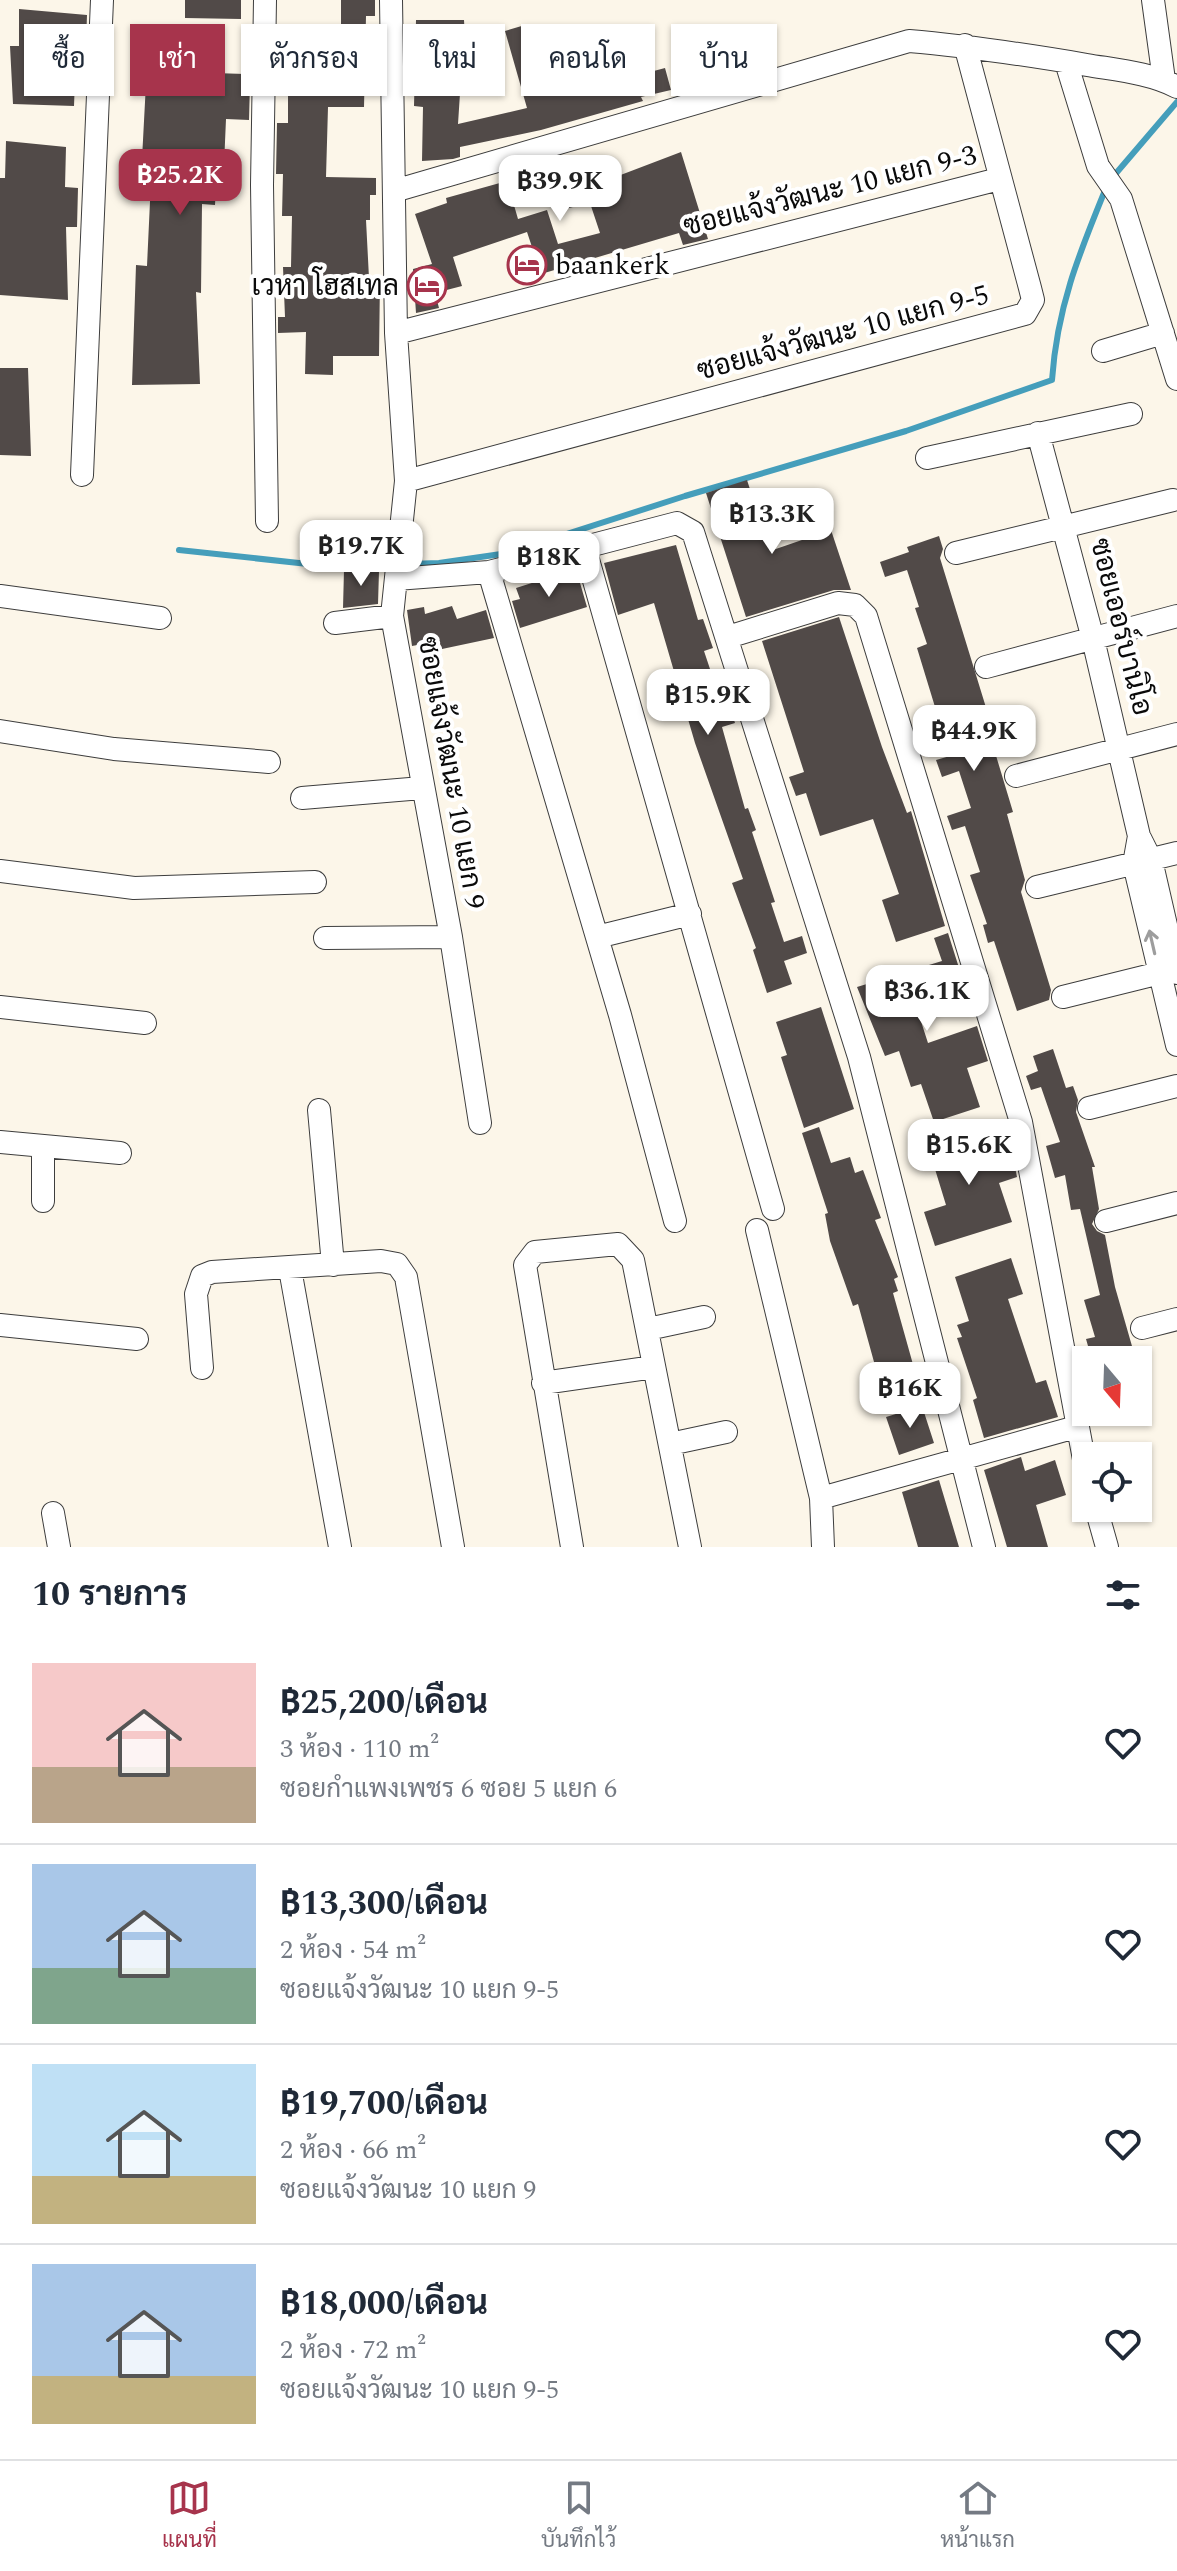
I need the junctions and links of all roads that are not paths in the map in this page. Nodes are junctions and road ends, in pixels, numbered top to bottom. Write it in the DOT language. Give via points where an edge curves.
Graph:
graph roads {
  1 [pos="102,0"];
  2 [pos="265,0"];
  3 [pos="391,0"];
  4 [pos="1153,0"];
  5 [pos="965,45"];
  6 [pos="1066,62"];
  7 [pos="1172,84"];
  8 [pos="999,179"];
  9 [pos="394,191"];
  10 [pos="396,333"];
  11 [pos="1163,333"];
  12 [pos="1103,351"];
  13 [pos="1177,379"];
  14 [pos="1131,414"];
  15 [pos="1038,433"];
  16 [pos="927,458"];
  17 [pos="82,475"];
  18 [pos="406,481"];
  19 [pos="1173,500"];
  20 [pos="267,521"];
  21 [pos="1064,526"];
  22 [pos="585,549"];
  23 [pos="956,553"];
  24 [pos="397,570"];
  25 [pos="489,572"];
  26 [pos="0,596"];
  27 [pos="392,616"];
  28 [pos="1177,616"];
  29 [pos="160,618"];
  30 [pos="335,623"];
  31 [pos="728,637"];
  32 [pos="1093,639"];
  33 [pos="986,667"];
  34 [pos="0,731"];
  35 [pos="1177,734"];
  36 [pos="1120,749"];
  37 [pos="269,762"];
  38 [pos="1016,776"];
  39 [pos="422,788"];
  40 [pos="302,798"];
  41 [pos="1177,853"];
  42 [pos="1142,862"];
  43 [pos="0,871"];
  44 [pos="315,882"];
  45 [pos="1037,887"];
  46 [pos="690,914"];
  47 [pos="451,937"];
  48 [pos="597,937"];
  49 [pos="325,938"];
  50 [pos="1172,971"];
  51 [pos="1063,997"];
  52 [pos="0,1007"];
  53 [pos="145,1023"];
  54 [pos="1177,1045"];
  55 [pos="1177,1086"];
  56 [pos="1089,1108"];
  57 [pos="319,1110"];
  58 [pos="480,1123"];
  59 [pos="0,1142"];
  60 [pos="43,1146"];
  61 [pos="120,1153"];
  62 [pos="43,1201"];
  63 [pos="1177,1203"];
  64 [pos="773,1209"];
  65 [pos="675,1221"];
  66 [pos="1106,1221"];
  67 [pos="757,1230"];
  68 [pos="333,1265"];
  69 [pos="290,1269"];
  70 [pos="704,1317"];
  71 [pos="1177,1319"];
  72 [pos="0,1325"];
  73 [pos="1142,1328"];
  74 [pos="648,1329"];
  75 [pos="137,1339"];
  76 [pos="654,1367"];
  77 [pos="202,1368"];
  78 [pos="543,1383"];
  79 [pos="1076,1427"];
  80 [pos="726,1432"];
  81 [pos="1079,1442"];
  82 [pos="670,1444"];
  83 [pos="959,1459"];
  84 [pos="821,1498"];
  85 [pos="53,1513"];
  86 [pos="1100,1522"];
  87 [pos="59,1547"];
  88 [pos="340,1547"];
  89 [pos="453,1547"];
  90 [pos="572,1547"];
  91 [pos="690,1547"];
  92 [pos="823,1547"];
  93 [pos="984,1547"];
  94 [pos="1107,1547"];
  1 -- 17 [label="street"];
  2 -- 20 [label="street"];
  3 -- 9 [label="street, ซอยแจ้งวัฒนะ 10 แยก 9"];
  4 -- 7 [label="street"];
  5 -- 6 [label="street"];
  5 -- 8 [label="street, ซอยแจ้งวัฒนะ 10 แยก 9-5"];
  5 -- 9 [label="street" via="909,41"];
  6 -- 7 [label="street"];
  6 -- 11 [label="street" via="1094,155 1118,191"];
  8 -- 10 [label="street, ซอยแจ้งวัฒนะ 10 แยก 9-3"];
  8 -- 18 [label="street, ซอยแจ้งวัฒนะ 10 แยก 9-5" via="1033,300 1025,314"];
  9 -- 10 [label="street, ซอยแจ้งวัฒนะ 10 แยก 9"];
  10 -- 18 [label="street, ซอยแจ้งวัฒนะ 10 แยก 9"];
  11 -- 12 [label="street"];
  11 -- 13 [label="street"];
  14 -- 15 [label="street"];
  15 -- 16 [label="street"];
  15 -- 21 [label="street, ซอยเออร์บานิโอ"];
  18 -- 24 [label="street, ซอยแจ้งวัฒนะ 10 แยก 9"];
  19 -- 21 [label="street"];
  21 -- 23 [label="street"];
  21 -- 32 [label="street, ซอยเออร์บานิโอ"];
  22 -- 25 [label="street"];
  22 -- 31 [label="street" via="668,525 689,527"];
  22 -- 46 [label="street"];
  24 -- 25 [label="street"];
  24 -- 27 [label="street, ซอยแจ้งวัฒนะ 10 แยก 9"];
  25 -- 48 [label="street"];
  26 -- 29 [label="street"];
  27 -- 30 [label="street"];
  27 -- 39 [label="street, ซอยแจ้งวัฒนะ 10 แยก 9"];
  28 -- 32 [label="street"];
  31 -- 79 [label="street" via="838,603 855,605 866,616 1021,1122"];
  31 -- 83 [label="street" via="859,1057"];
  32 -- 33 [label="street"];
  32 -- 36 [label="street, ซอยเออร์บานิโอ"];
  34 -- 37 [label="street" via="114,749"];
  35 -- 36 [label="street"];
  36 -- 38 [label="street"];
  36 -- 42 [label="street, ซอยเออร์บานิโอ"];
  39 -- 40 [label="street"];
  39 -- 47 [label="street, ซอยแจ้งวัฒนะ 10 แยก 9"];
  41 -- 42 [label="street"];
  42 -- 45 [label="street"];
  42 -- 50 [label="street, ซอยเออร์บานิโอ"];
  43 -- 44 [label="street" via="134,888"];
  46 -- 48 [label="street"];
  46 -- 64 [label="street"];
  47 -- 49 [label="street"];
  47 -- 58 [label="street, ซอยแจ้งวัฒนะ 10 แยก 9"];
  48 -- 65 [label="street"];
  50 -- 51 [label="street"];
  50 -- 54 [label="street, ซอยเออร์บานิโอ"];
  52 -- 53 [label="street"];
  55 -- 56 [label="street"];
  57 -- 68 [label="street"];
  59 -- 60 [label="street"];
  60 -- 61 [label="street"];
  60 -- 62 [label="street"];
  63 -- 66 [label="street"];
  67 -- 84 [label="street"];
  68 -- 69 [label="street"];
  68 -- 89 [label="street" via="381,1261 403,1270"];
  69 -- 77 [label="street" via="202,1276 196,1294"];
  69 -- 88 [label="street"];
  70 -- 74 [label="street"];
  71 -- 73 [label="street"];
  72 -- 75 [label="street"];
  74 -- 76 [label="street"];
  74 -- 78 [label="street" via="633,1260 625,1247 535,1252 525,1265"];
  76 -- 78 [label="street"];
  76 -- 82 [label="street"];
  78 -- 90 [label="street"];
  79 -- 81 [label="street"];
  79 -- 83 [label="street"];
  80 -- 82 [label="street"];
  82 -- 91 [label="street"];
  83 -- 84 [label="street"];
  83 -- 93 [label="street"];
  84 -- 92 [label="street"];
  85 -- 87 [label="street"];
  86 -- 94 [label="street"];
}
